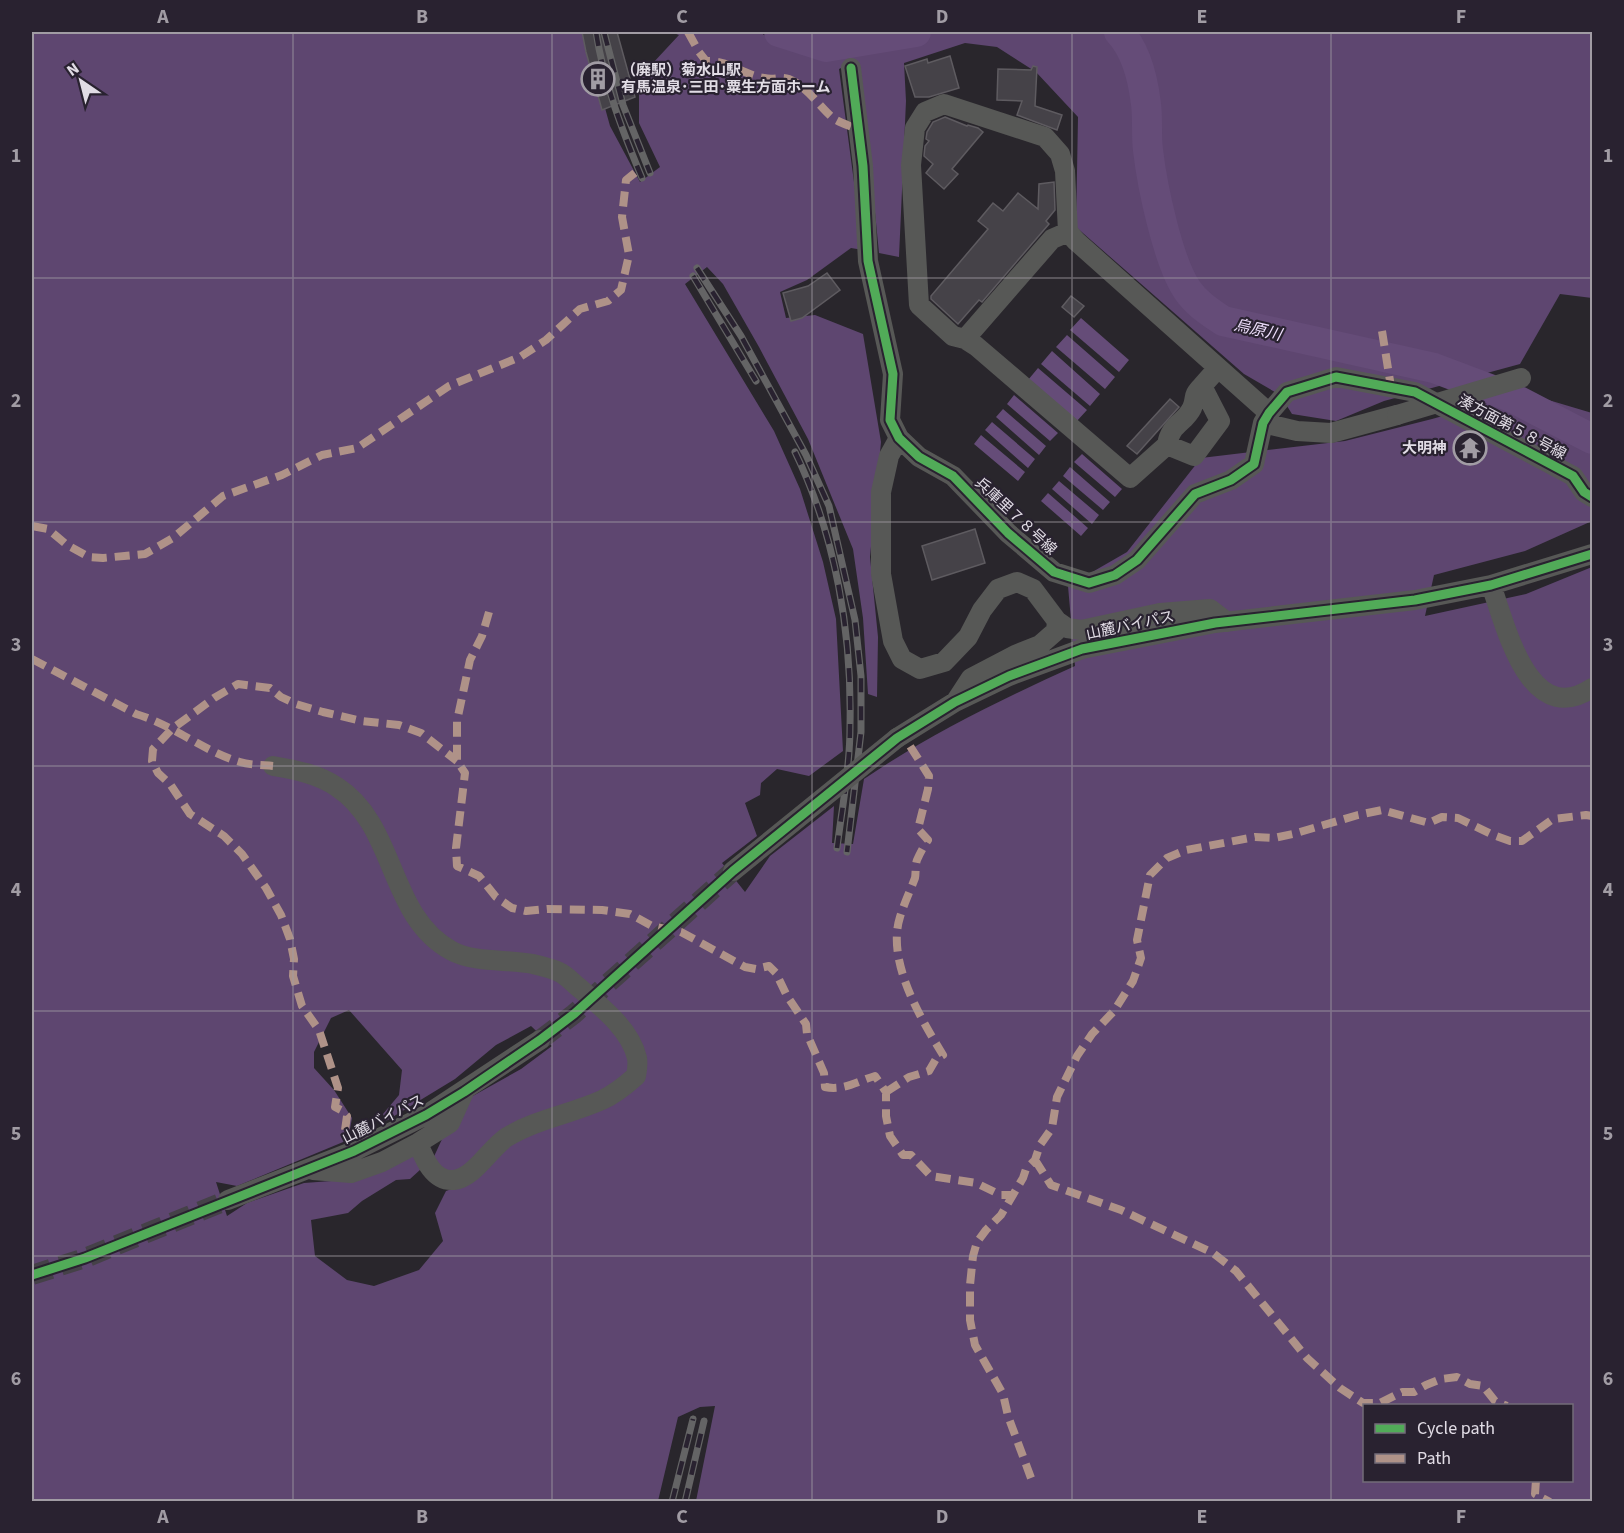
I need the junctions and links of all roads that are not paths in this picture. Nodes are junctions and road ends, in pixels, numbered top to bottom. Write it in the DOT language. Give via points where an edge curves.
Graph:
graph roads {
  1 [pos="851,68"];
  2 [pos="1068,232"];
  3 [pos="965,339"];
  4 [pos="1218,368"];
  5 [pos="1521,378"];
  6 [pos="1202,386"];
  7 [pos="1266,418"];
  8 [pos="899,438"];
  9 [pos="1167,445"];
  10 [pos="1593,497"];
  11 [pos="1593,554"];
  12 [pos="1491,585"];
  13 [pos="1057,621"];
  14 [pos="1227,622"];
  15 [pos="1593,688"];
  16 [pos="955,702"];
  17 [pos="273,766"];
  18 [pos="733,871"];
  19 [pos="540,1040"];
  20 [pos="464,1092"];
  21 [pos="418,1143"];
  22 [pos="310,1169"];
  23 [pos="228,1200"];
  1 -- 8 [label="street" via="868,261 893,374 890,420"];
  2 -- 3 [label="street" via="1052,239"];
  2 -- 3 [label="street" via="1065,171 1060,154 1045,137 944,104 925,112 915,128 911,165 919,305 953,336"];
  2 -- 4 [label="street"];
  3 -- 9 [label="street" via="1130,478"];
  4 -- 6 [label="street"];
  4 -- 7 [label="street"];
  5 -- 7 [label="street, bridge" via="1331,433 1297,431"];
  6 -- 9 [label="street" via="1193,394 1192,408 1169,435"];
  6 -- 9 [label="street" via="1220,421 1194,456"];
  7 -- 8 [label="street, 兵庫里７８号線" via="1254,464 1231,480 1195,494 1137,560 1115,575 1089,583 1054,572 1008,533 953,476 919,457"];
  7 -- 10 [label="street, 湊方面第５８号線" via="1287,392 1336,377 1415,392 1573,476 1584,492"];
  8 -- 13 [label="street" via="881,492 881,574 892,641 902,659 920,669 944,662 968,637 998,589 1017,582 1034,589"];
  11 -- 12 [label="street, 山麓バイパス"];
  12 -- 14 [label="street, 山麓バイパス" via="1415,600"];
  12 -- 15 [label="street" via="1508,636 1523,669 1535,684 1564,698 1583,695"];
  13 -- 14 [label="street" via="1067,628 1082,630 1160,613 1210,609"];
  13 -- 16 [label="street" via="1056,631 1040,645 971,678"];
  14 -- 16 [label="street, 山麓バイパス" via="1082,649 1009,676"];
  16 -- 18 [label="street, 山麓バイパス, bridge" via="897,738"];
  17 -- 21 [label="street" via="326,781 358,807 389,858 407,906 427,933 454,952 561,972 605,1010 628,1037 637,1059 636,1076 621,1089 506,1138 455,1180 437,1175"];
  19 -- 20 [label="street, 山麓バイパス"];
  20 -- 21 [label="street" via="450,1123"];
  20 -- 22 [label="street, 山麓バイパス" via="354,1151"];
  21 -- 22 [label="street" via="351,1173"];
  22 -- 23 [label="street, 山麓バイパス"];
}
